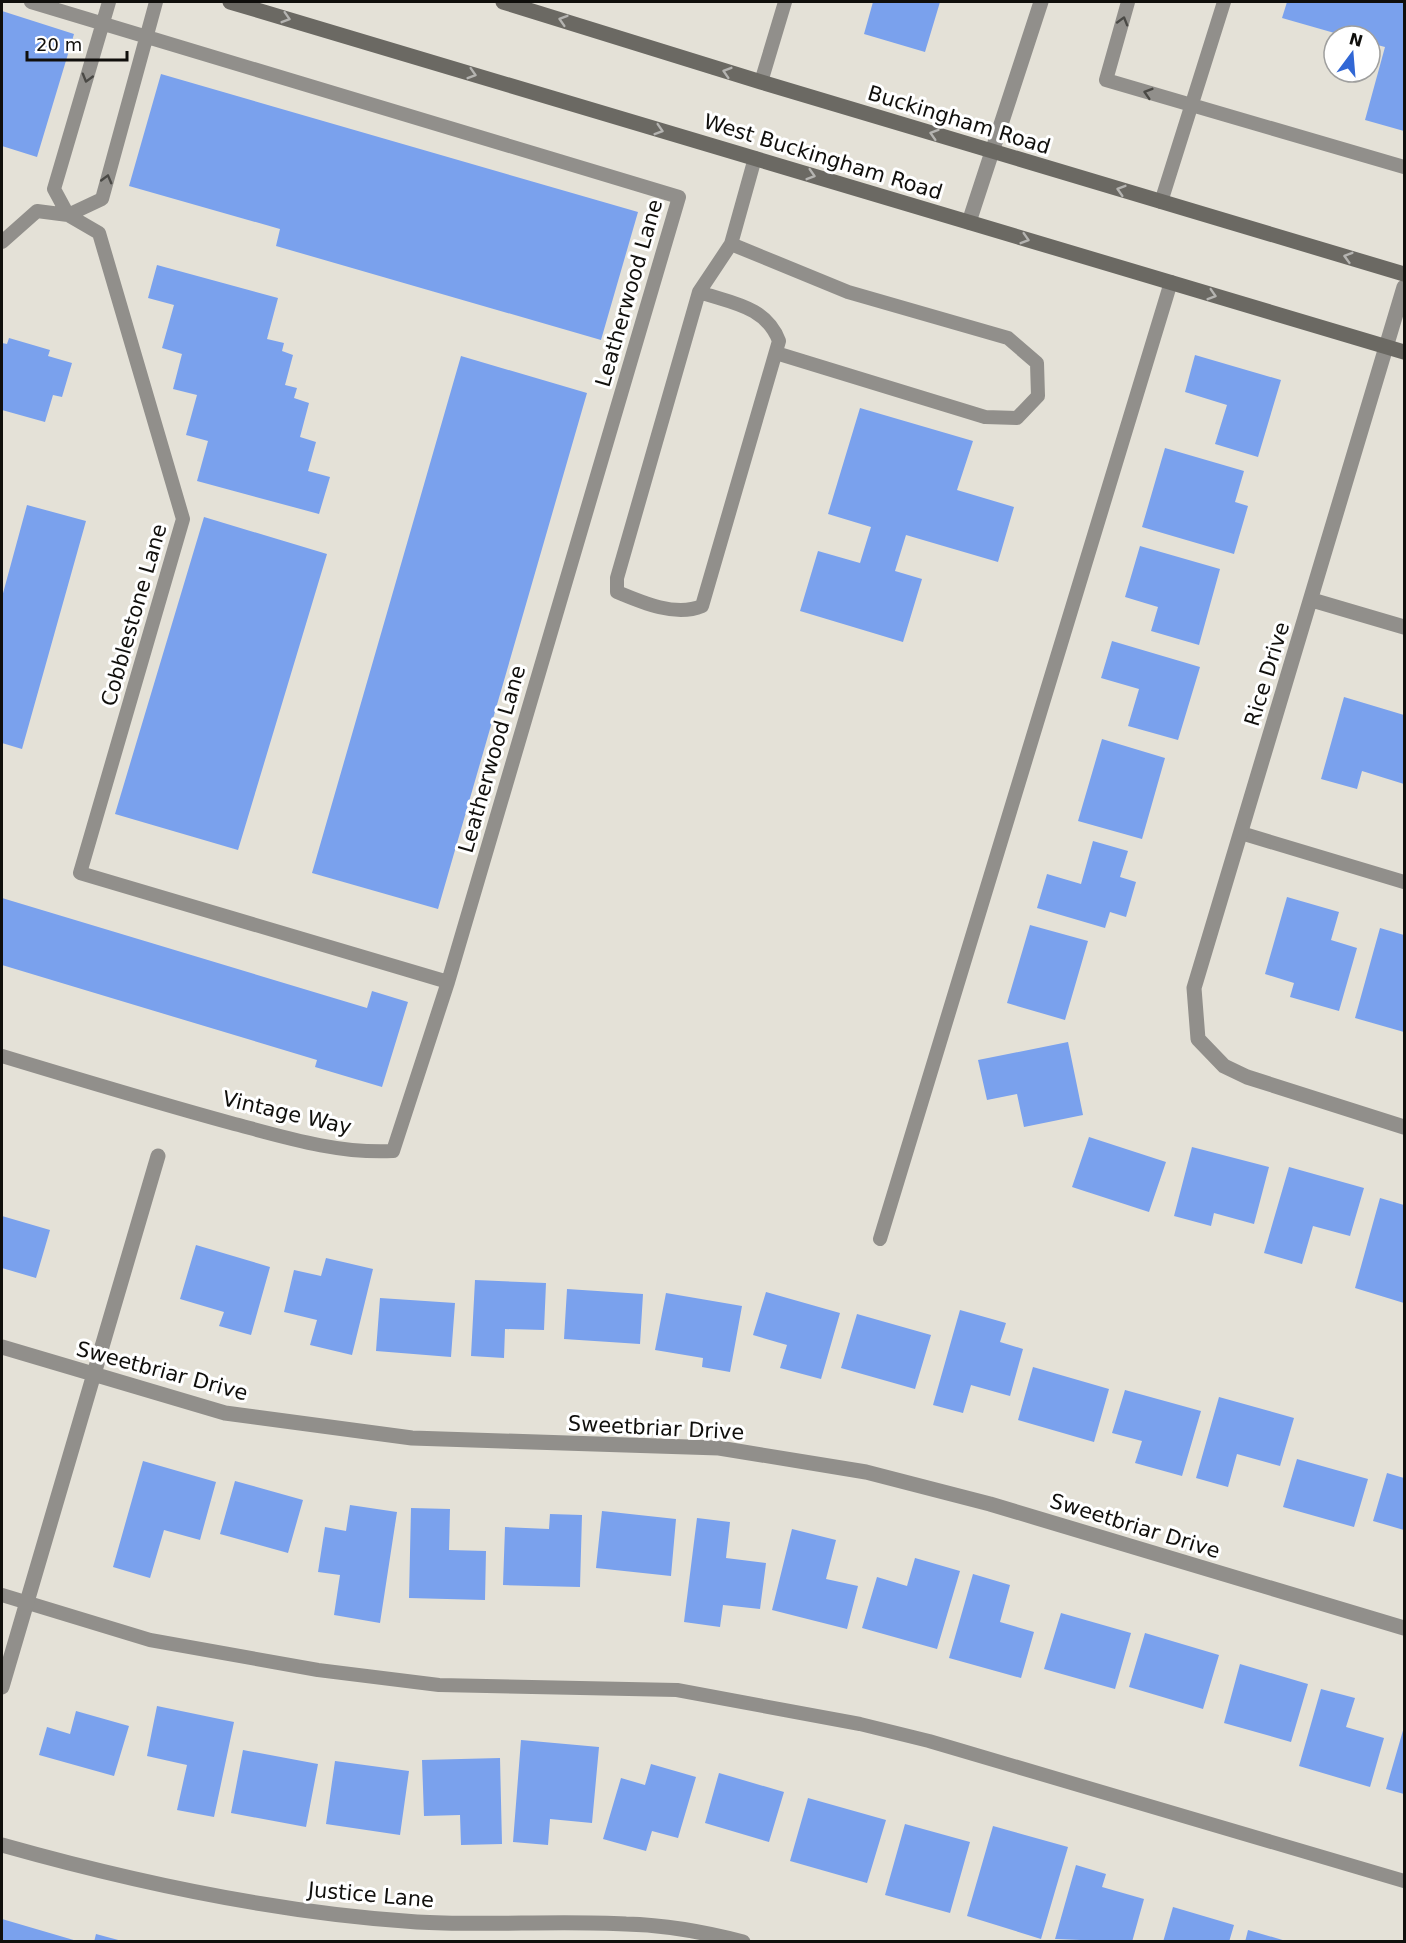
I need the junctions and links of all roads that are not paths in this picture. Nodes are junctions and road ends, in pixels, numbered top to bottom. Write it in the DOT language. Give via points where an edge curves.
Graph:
graph roads {
  1 [pos="31,2"];
  2 [pos="109,2"];
  3 [pos="156,2"];
  4 [pos="230,2"];
  5 [pos="503,2"];
  6 [pos="785,2"];
  7 [pos="1041,2"];
  8 [pos="1128,2"];
  9 [pos="1224,2"];
  10 [pos="103,23"];
  11 [pos="147,35"];
  12 [pos="761,82"];
  13 [pos="1191,106"];
  14 [pos="993,152"];
  15 [pos="755,159"];
  16 [pos="1404,167"];
  17 [pos="1161,202"];
  18 [pos="68,215"];
  19 [pos="969,222"];
  20 [pos="2,242"];
  21 [pos="731,244"];
  22 [pos="1404,274"];
  23 [pos="1171,282"];
  24 [pos="1404,287"];
  25 [pos="699,292"];
  26 [pos="1387,347"];
  27 [pos="1404,352"];
  28 [pos="776,353"];
  29 [pos="1312,600"];
  30 [pos="1404,627"];
  31 [pos="1241,833"];
  32 [pos="1404,882"];
  33 [pos="448,982"];
  34 [pos="2,1056"];
  35 [pos="1404,1127"];
  36 [pos="158,1156"];
  37 [pos="880,1239"];
  38 [pos="2,1347"];
  39 [pos="93,1375"];
  40 [pos="2,1595"];
  41 [pos="26,1603"];
  42 [pos="1404,1628"];
  43 [pos="2,1687"];
  44 [pos="2,1845"];
  45 [pos="1404,1881"];
  46 [pos="743,1941"];
  1 -- 10 [label="lane, Leatherwood Lane"];
  2 -- 10 [label="lane"];
  3 -- 11 [label="lane"];
  4 -- 15 [label="main road, West Buckingham Road, one-way"];
  12 -- 5 [label="main road, Buckingham Road, one-way"];
  6 -- 12 [label="lane"];
  7 -- 14 [label="street"];
  13 -- 8 [label="lane, one-way" via="1106,80"];
  9 -- 13 [label="lane"];
  10 -- 11 [label="lane, Leatherwood Lane"];
  10 -- 18 [label="lane, one-way" via="54,189"];
  18 -- 11 [label="lane, one-way" via="102,199"];
  11 -- 33 [label="lane, Leatherwood Lane" via="679,197"];
  14 -- 12 [label="main road, Buckingham Road, one-way"];
  13 -- 16 [label="lane"];
  13 -- 17 [label="lane"];
  17 -- 14 [label="main road, Buckingham Road, one-way"];
  14 -- 19 [label="street"];
  15 -- 19 [label="main road, West Buckingham Road, one-way"];
  15 -- 21 [label="lane"];
  22 -- 17 [label="main road, Buckingham Road, one-way"];
  18 -- 20 [label="lane" via="37,211"];
  18 -- 33 [label="lane, Cobblestone Lane" via="99,233 183,519 80,873"];
  19 -- 23 [label="main road, West Buckingham Road, one-way"];
  21 -- 25 [label="lane"];
  21 -- 28 [label="lane" via="848,292 1008,338 1037,363 1038,396 1017,418 985,417"];
  23 -- 26 [label="main road, West Buckingham Road, one-way"];
  23 -- 37 [label="lane"];
  24 -- 26 [label="street, Rice Drive"];
  25 -- 28 [label="lane" via="753,310 773,325 779,341"];
  25 -- 28 [label="lane" via="617,578 618,592 640,602 687,612 702,606"];
  26 -- 27 [label="main road, West Buckingham Road"];
  26 -- 29 [label="street, Rice Drive"];
  29 -- 30 [label="street"];
  29 -- 31 [label="street, Rice Drive"];
  31 -- 32 [label="lane"];
  31 -- 35 [label="street, Rice Drive" via="1194,988 1198,1039 1224,1066 1246,1077"];
  33 -- 34 [label="lane, Vintage Way" via="393,1152 369,1153 306,1143"];
  36 -- 39 [label="street"];
  38 -- 39 [label="street, Sweetbriar Drive"];
  39 -- 41 [label="street"];
  39 -- 42 [label="street, Sweetbriar Drive" via="225,1413 412,1438 719,1449 866,1472 990,1504"];
  40 -- 41 [label="lane"];
  41 -- 43 [label="street"];
  41 -- 45 [label="lane" via="150,1640 373,1678 439,1686 677,1690 860,1724"];
  44 -- 46 [label="street, Justice Lane" via="108,1875 319,1914 420,1922 628,1923"];
}
